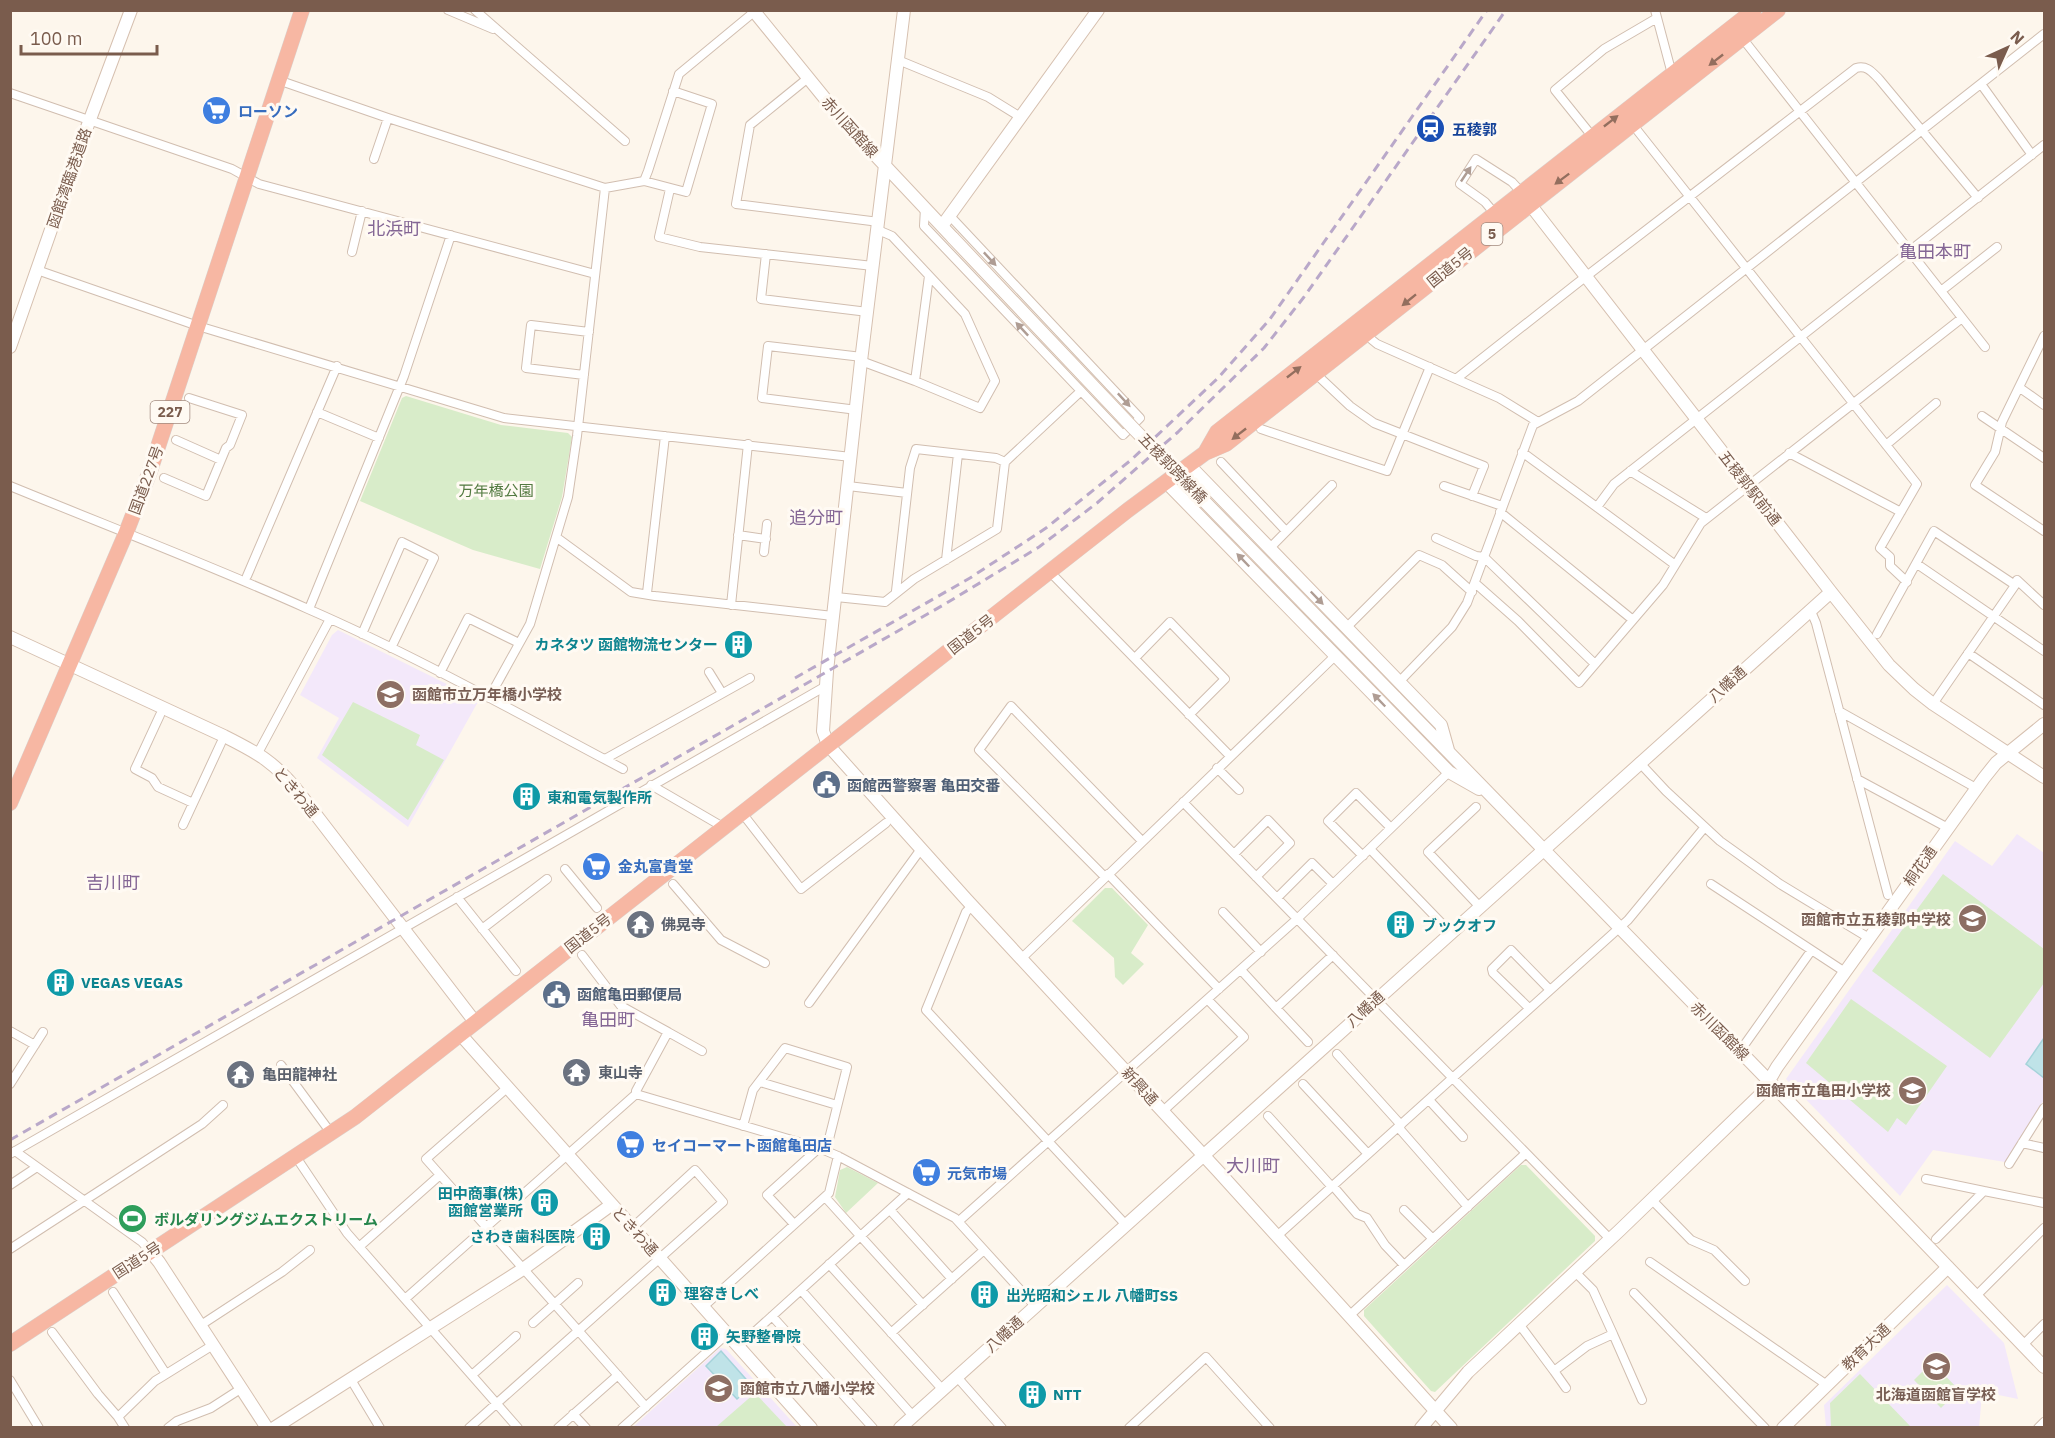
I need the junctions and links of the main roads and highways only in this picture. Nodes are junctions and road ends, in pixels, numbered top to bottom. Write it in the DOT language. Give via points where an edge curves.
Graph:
graph roads {
  1 [pos="302,10"];
  2 [pos="1754,10"];
  3 [pos="1778,10"];
  4 [pos="1525,199"];
  5 [pos="1205,453"];
  6 [pos="10,803"];
  7 [pos="10,1344"];
  1 -- 6 [label="highway, 国道227号 / 227" via="150,471"];
  4 -- 2 [label="highway, 国道5号 / 5, one-way" via="1592,136"];
  3 -- 4 [label="highway, 国道5号 / 5, one-way" via="1634,125"];
  4 -- 5 [label="highway, 国道5号 / 5, one-way" via="1316,374 1226,444"];
  5 -- 4 [label="highway, 国道5号 / 5, one-way" via="1217,432 1495,214"];
  5 -- 7 [label="highway, 国道5号 / 5" via="331,1133"];
}
